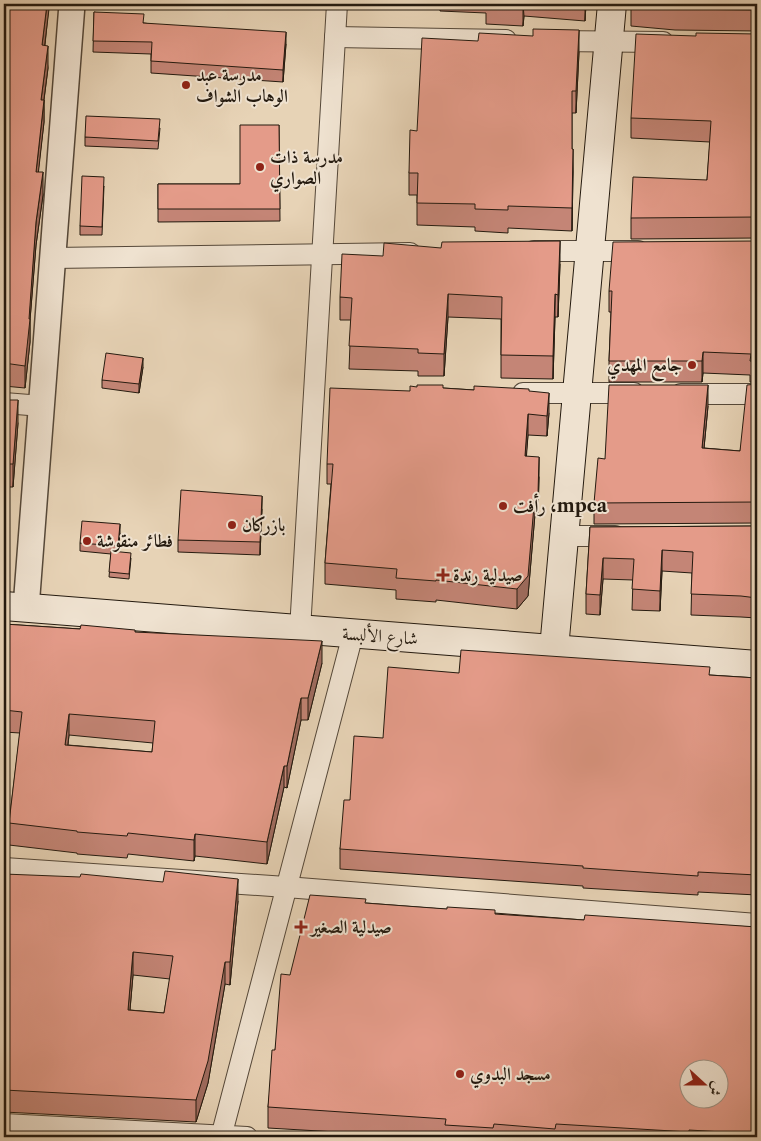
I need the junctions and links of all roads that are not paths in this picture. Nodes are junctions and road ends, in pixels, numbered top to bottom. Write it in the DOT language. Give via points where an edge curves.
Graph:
graph roads {
  1 [pos="72,4"];
  2 [pos="337,4"];
  3 [pos="612,4"];
  4 [pos="335,38"];
  5 [pos="609,42"];
  6 [pos="678,42"];
  7 [pos="590,251"];
  8 [pos="659,251"];
  9 [pos="511,252"];
  10 [pos="432,253"];
  11 [pos="323,254"];
  12 [pos="52,258"];
  13 [pos="509,393"];
  14 [pos="577,393"];
  15 [pos="757,394"];
  16 [pos="4,403"];
  17 [pos="42,406"];
  18 [pos="564,536"];
  19 [pos="632,536"];
  20 [pos="15,607"];
  21 [pos="300,630"];
  22 [pos="353,634"];
  23 [pos="554,649"];
  24 [pos="757,665"];
  25 [pos="4,868"];
  26 [pos="286,887"];
  27 [pos="757,924"];
  28 [pos="4,1124"];
  29 [pos="222,1136"];
  30 [pos="247,1137"];
  1 -- 12 [label="street"];
  2 -- 4 [label="street"];
  3 -- 5 [label="main road"];
  4 -- 5 [label="street"];
  4 -- 11 [label="street"];
  5 -- 6 [label="street"];
  5 -- 7 [label="main road"];
  7 -- 8 [label="street"];
  7 -- 9 [label="street"];
  7 -- 14 [label="main road"];
  10 -- 11 [label="street"];
  11 -- 12 [label="street"];
  11 -- 21 [label="street" via="324,393"];
  12 -- 17 [label="street"];
  13 -- 14 [label="street"];
  14 -- 15 [label="street"];
  14 -- 18 [label="main road"];
  16 -- 17 [label="street"];
  17 -- 20 [label="street"];
  18 -- 19 [label="street"];
  18 -- 23 [label="main road"];
  20 -- 21 [label="main road, شارع الألبسة"];
  21 -- 22 [label="main road, شارع الألبسة"];
  22 -- 23 [label="main road, شارع الألبسة"];
  22 -- 26 [label="street"];
  23 -- 24 [label="main road, شارع الألبسة"];
  25 -- 26 [label="street"];
  26 -- 27 [label="street"];
  26 -- 29 [label="street"];
  28 -- 29 [label="street"];
  29 -- 30 [label="street"];
}
